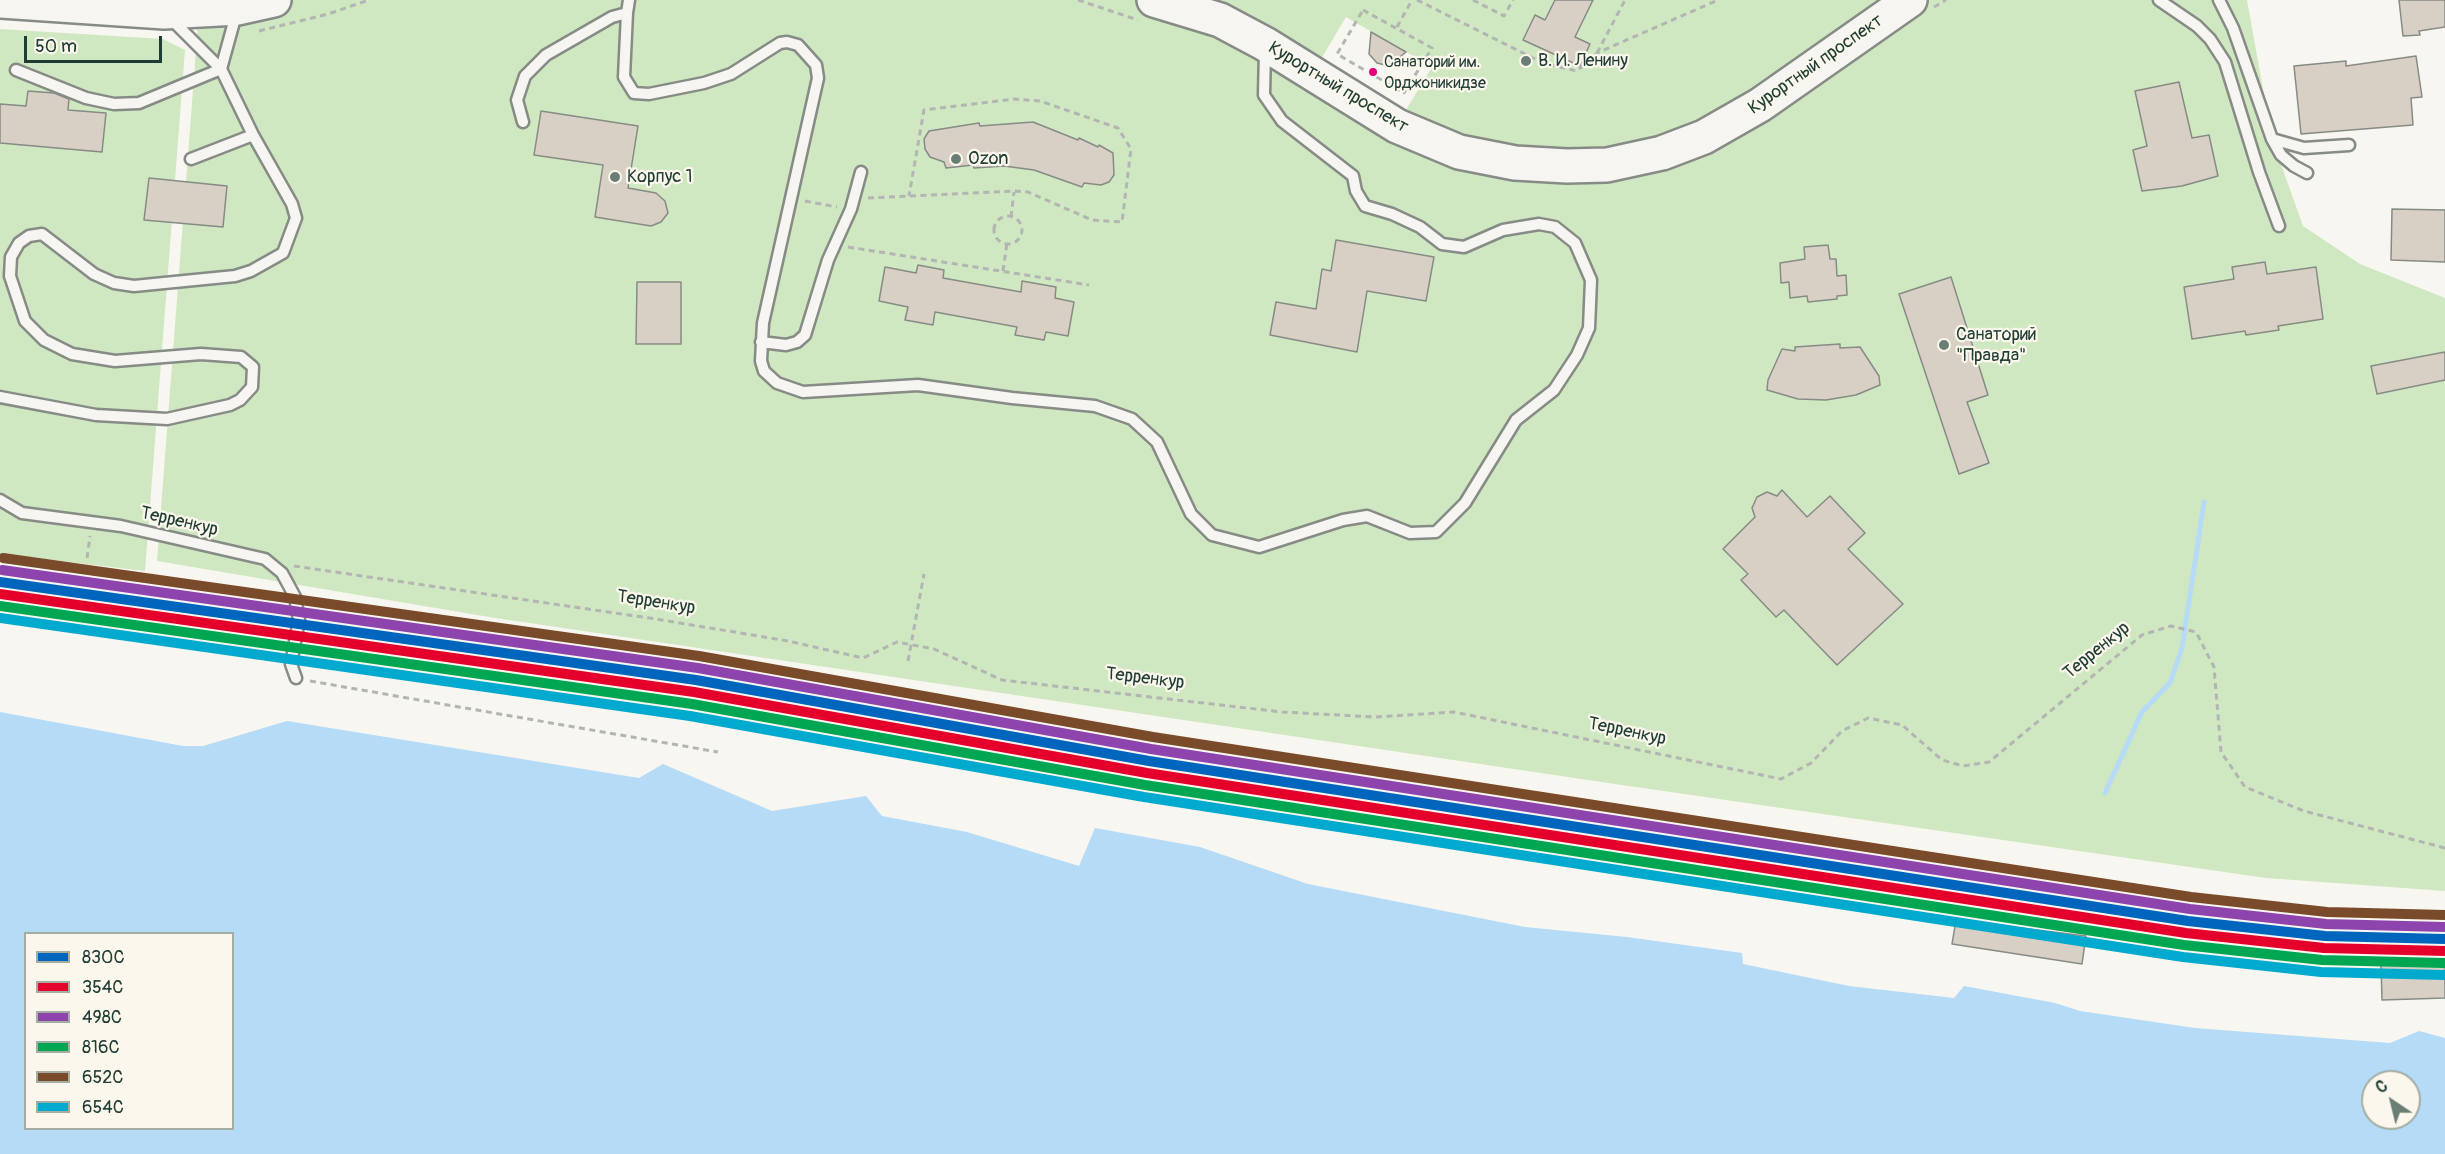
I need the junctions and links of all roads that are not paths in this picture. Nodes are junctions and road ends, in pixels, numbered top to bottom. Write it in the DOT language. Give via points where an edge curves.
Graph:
graph roads {
  1 [pos="274,0"];
  2 [pos="630,0"];
  3 [pos="2159,0"];
  4 [pos="2219,0"];
  5 [pos="0,1"];
  6 [pos="1921,4"];
  7 [pos="238,8"];
  8 [pos="1147,10"];
  9 [pos="164,12"];
  10 [pos="627,13"];
  11 [pos="1265,44"];
  12 [pos="221,69"];
  13 [pos="16,70"];
  14 [pos="523,122"];
  15 [pos="253,135"];
  16 [pos="2272,139"];
  17 [pos="2349,145"];
  18 [pos="191,159"];
  19 [pos="861,172"];
  20 [pos="2307,173"];
  21 [pos="2279,226"];
  22 [pos="761,342"];
  23 [pos="0,397"];
  24 [pos="0,500"];
  25 [pos="296,678"];
  1 -- 7 [label="main road"];
  2 -- 10 [label="lane"];
  3 -- 21 [label="lane" via="2197,26 2225,62"];
  4 -- 16 [label="lane" via="2233,28"];
  5 -- 9 [label="main road"];
  6 -- 11 [label="main road, Курортный проспект" via="1704,137 1662,153 1607,165 1515,163 1459,152 1397,126"];
  7 -- 9 [label="main road"];
  7 -- 12 [label="lane"];
  8 -- 11 [label="main road, Курортный проспект" via="1220,20"];
  9 -- 12 [label="lane"];
  10 -- 14 [label="lane" via="612,17 546,54 525,76 517,100"];
  10 -- 22 [label="lane" via="624,78 634,93 649,94 731,74 780,43 798,45 816,65 818,78"];
  11 -- 22 [label="lane" via="1264,95 1282,121 1353,176 1365,206 1420,227 1442,244 1464,247 1503,230 1539,224 1556,227 1575,243 1591,280 1589,328 1577,355 1554,390 1516,420 1465,503 1436,532 1410,533 1367,516 1259,547 1212,535 1191,514 1157,442 1132,419 1095,406 918,385 804,392 768,377 761,361"];
  12 -- 13 [label="lane" via="161,96 139,103 114,104 86,98"];
  12 -- 15 [label="lane"];
  15 -- 18 [label="lane"];
  15 -- 23 [label="lane" via="296,218 283,253 235,276 134,286 94,274 42,234 19,243 11,257 10,276 25,321 44,340 72,354 115,362 201,354 241,357 254,367 252,387 240,400 167,419 96,415"];
  16 -- 17 [label="lane" via="2304,148"];
  16 -- 20 [label="lane" via="2281,155"];
  19 -- 22 [label="lane" via="805,334 786,345"];
  24 -- 25 [label="lane, Терренкур" via="22,513 121,526 266,560 282,573 295,597 299,620 291,664"];
}
